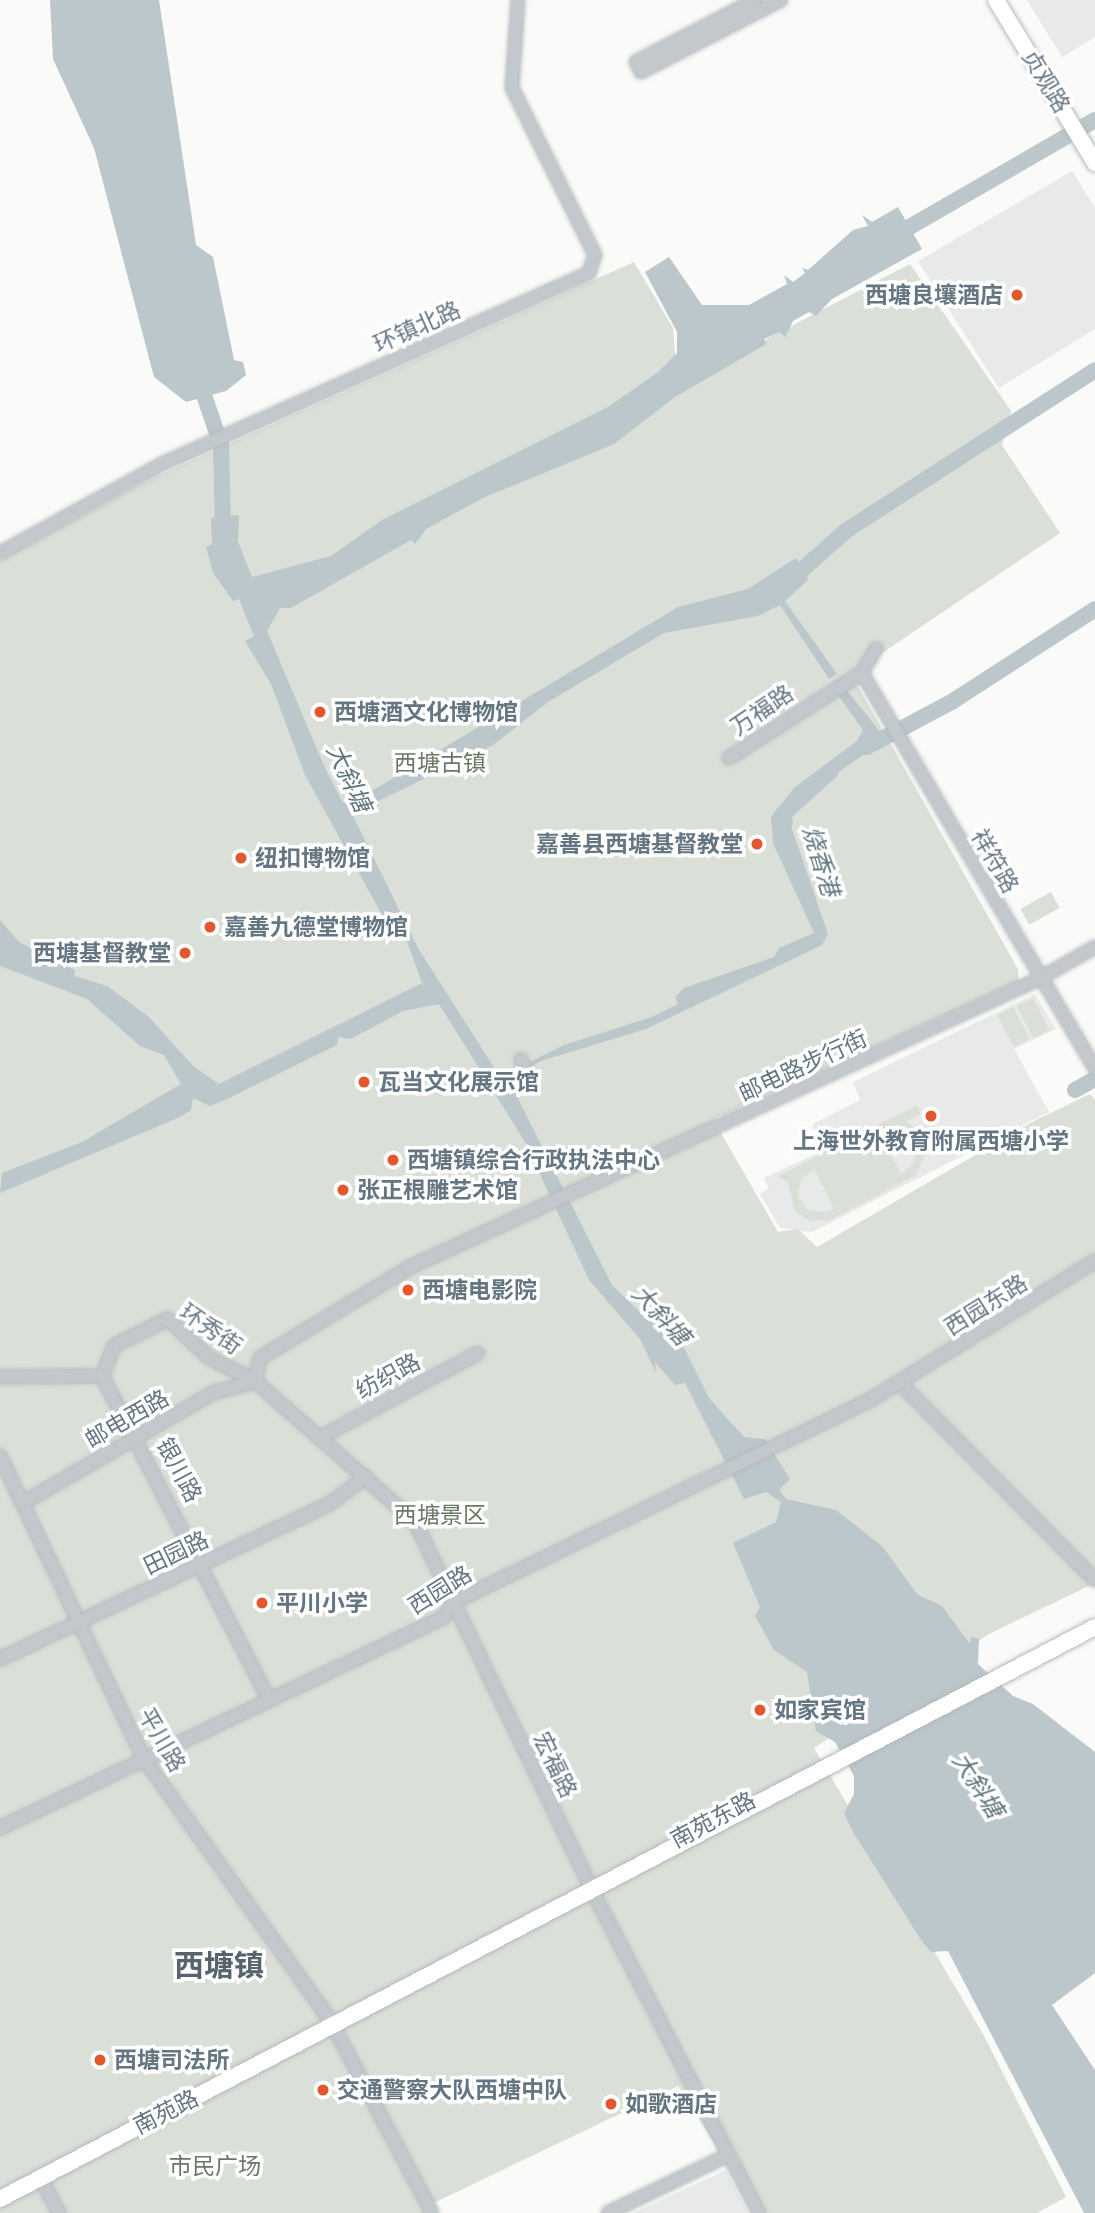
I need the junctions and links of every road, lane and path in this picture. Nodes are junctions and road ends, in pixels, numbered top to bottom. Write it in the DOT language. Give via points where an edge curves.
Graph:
graph roads {
  1 [pos="518,0"];
  2 [pos="755,0"];
  3 [pos="781,0"];
  4 [pos="996,0"];
  5 [pos="1008,0"];
  6 [pos="1064,102"];
  7 [pos="1094,155"];
  8 [pos="0,553"];
  9 [pos="876,649"];
  10 [pos="862,673"];
  11 [pos="729,758"];
  12 [pos="1095,947"];
  13 [pos="1039,979"];
  14 [pos="1095,1068"];
  15 [pos="1095,1261"];
  16 [pos="478,1353"];
  17 [pos="102,1376"];
  18 [pos="0,1377"];
  19 [pos="255,1381"];
  20 [pos="900,1383"];
  21 [pos="137,1437"];
  22 [pos="319,1438"];
  23 [pos="0,1456"];
  24 [pos="366,1477"];
  25 [pos="23,1503"];
  26 [pos="202,1564"];
  27 [pos="1095,1580"];
  28 [pos="454,1602"];
  29 [pos="1095,1619"];
  30 [pos="75,1622"];
  31 [pos="1095,1627"];
  32 [pos="1076,1633"];
  33 [pos="0,1659"];
  34 [pos="269,1700"];
  35 [pos="144,1759"];
  36 [pos="0,1828"];
  37 [pos="591,1888"];
  38 [pos="332,2023"];
  39 [pos="729,2155"];
  40 [pos="40,2177"];
  41 [pos="0,2191"];
  42 [pos="0,2199"];
  43 [pos="59,2213"];
  44 [pos="432,2213"];
  45 [pos="608,2213"];
  46 [pos="759,2213"];
  1 -- 8 [label="street, 环镇北路" via="512,88 595,256 589,273 190,451"];
  2 -- 3 [label="street" via="636,62 641,72"];
  4 -- 6 [label="main road, 贞观路"];
  5 -- 6 [label="main road, 贞观路"];
  6 -- 7 [label="main road, 贞观路"];
  9 -- 10 [label="street"];
  10 -- 11 [label="street, 万福路" via="819,696"];
  10 -- 13 [label="street, 祥符路"];
  12 -- 13 [label="street, 邮电路步行街"];
  13 -- 14 [label="street, 祥符路"];
  13 -- 19 [label="street, 邮电路步行街" via="412,1266 260,1358"];
  15 -- 20 [label="street, 西园东路"];
  16 -- 22 [label="street, 纺织路"];
  17 -- 18 [label="street"];
  17 -- 19 [label="street, 环秀街" via="114,1346 168,1318 208,1357"];
  17 -- 21 [label="street, 银川路"];
  19 -- 21 [label="street, 邮电西路" via="214,1393"];
  19 -- 22 [label="street, 宏福路"];
  20 -- 27 [label="street"];
  20 -- 28 [label="street, 西园路"];
  21 -- 25 [label="street, 邮电西路"];
  21 -- 26 [label="street, 银川路"];
  22 -- 24 [label="street, 宏福路"];
  23 -- 25 [label="street, 平川路"];
  24 -- 26 [label="street, 田园路" via="329,1504"];
  24 -- 28 [label="street, 宏福路" via="415,1521"];
  25 -- 30 [label="street, 平川路"];
  26 -- 30 [label="street, 田园路"];
  26 -- 34 [label="street, 银川路"];
  28 -- 34 [label="street, 西园路" via="443,1618"];
  28 -- 37 [label="street, 宏福路"];
  29 -- 32 [label="main road, 南苑东路"];
  30 -- 33 [label="street, 田园路"];
  30 -- 35 [label="street, 平川路"];
  31 -- 32 [label="main road, 南苑东路"];
  32 -- 37 [label="main road, 南苑东路"];
  34 -- 35 [label="street, 西园路"];
  35 -- 36 [label="street, 西园路"];
  35 -- 38 [label="street, 平川路"];
  37 -- 38 [label="main road, 南苑东路"];
  37 -- 39 [label="street, 宏福路"];
  38 -- 40 [label="main road, 南苑路"];
  38 -- 41 [label="main road, 南苑路"];
  38 -- 44 [label="street, 平川路"];
  39 -- 45 [label="street"];
  39 -- 46 [label="street, 宏福路"];
  40 -- 42 [label="main road, 南苑路"];
  40 -- 43 [label="street"];
}
